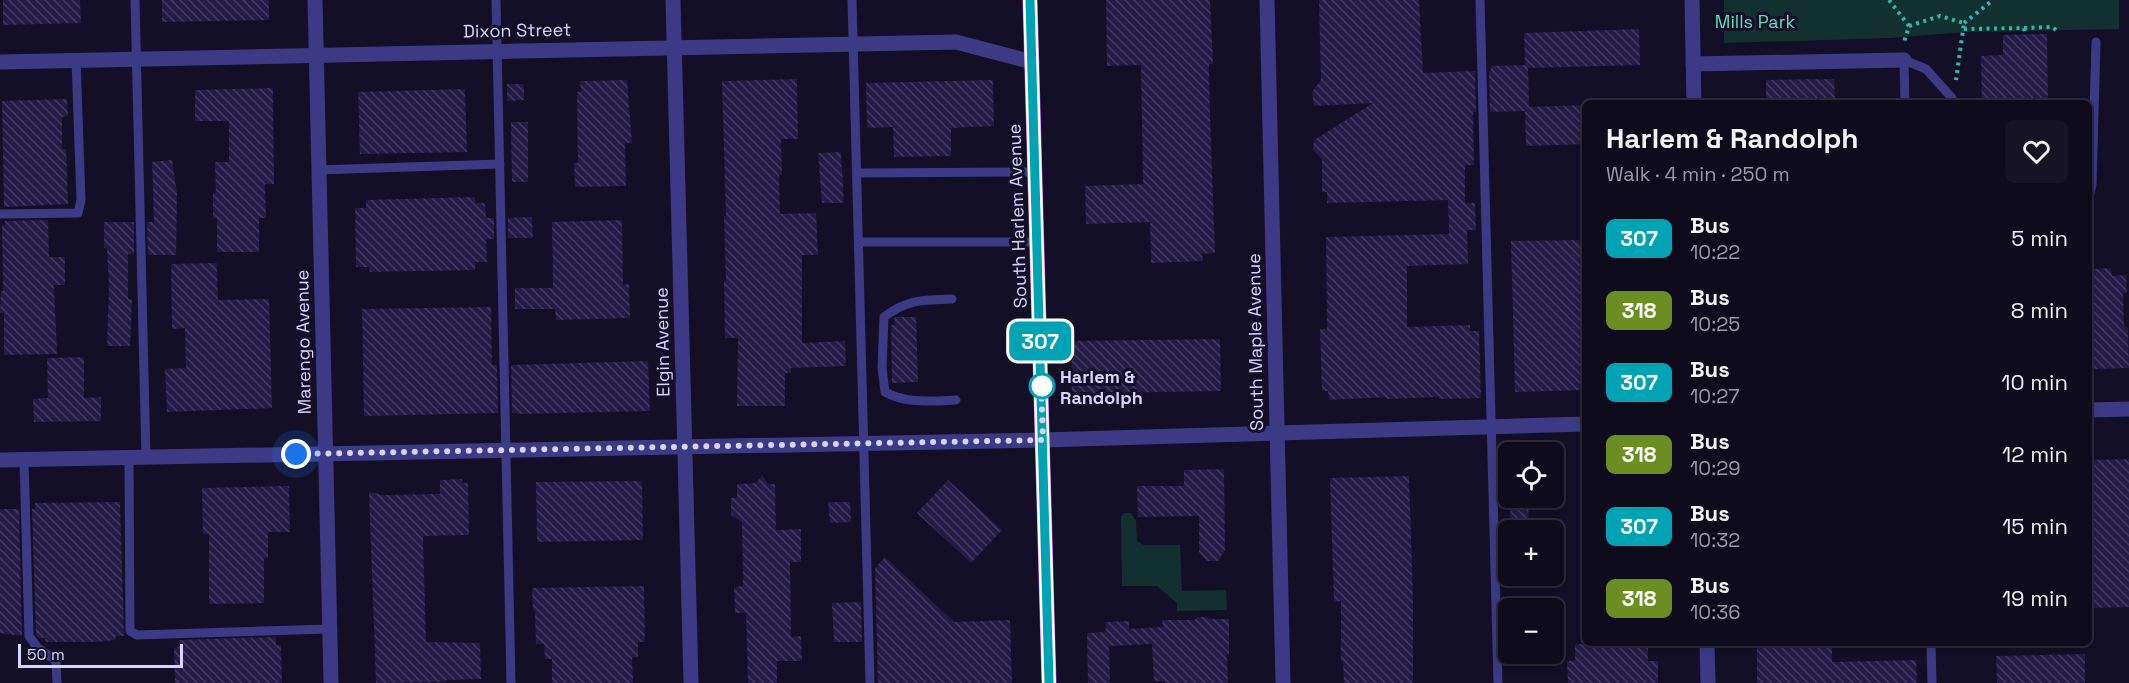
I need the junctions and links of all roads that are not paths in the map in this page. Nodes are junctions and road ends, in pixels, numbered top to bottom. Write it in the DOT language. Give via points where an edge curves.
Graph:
graph roads {
  1 [pos="135,0"];
  2 [pos="315,0"];
  3 [pos="496,0"];
  4 [pos="673,0"];
  5 [pos="852,0"];
  6 [pos="1030,0"];
  7 [pos="1267,0"];
  8 [pos="1480,0"];
  9 [pos="1692,0"];
  10 [pos="2096,42"];
  11 [pos="854,44"];
  12 [pos="674,46"];
  13 [pos="497,50"];
  14 [pos="316,54"];
  15 [pos="136,58"];
  16 [pos="76,60"];
  17 [pos="1904,60"];
  18 [pos="0,62"];
  19 [pos="1032,62"];
  20 [pos="1693,64"];
  21 [pos="1694,100"];
  22 [pos="1905,100"];
  23 [pos="1953,100"];
  24 [pos="500,164"];
  25 [pos="318,170"];
  26 [pos="1035,172"];
  27 [pos="857,173"];
  28 [pos="2092,184"];
  29 [pos="0,214"];
  30 [pos="859,242"];
  31 [pos="1037,242"];
  32 [pos="952,299"];
  33 [pos="956,400"];
  34 [pos="2129,409"];
  35 [pos="2092,410"];
  36 [pos="1582,424"];
  37 [pos="1492,427"];
  38 [pos="1277,433"];
  39 [pos="1043,440"];
  40 [pos="864,443"];
  41 [pos="684,447"];
  42 [pos="506,450"];
  43 [pos="324,454"];
  44 [pos="129,458"];
  45 [pos="146,458"];
  46 [pos="0,460"];
  47 [pos="24,460"];
  48 [pos="329,629"];
  49 [pos="1707,646"];
  50 [pos="1931,646"];
  51 [pos="57,683"];
  52 [pos="331,683"];
  53 [pos="511,683"];
  54 [pos="692,683"];
  55 [pos="870,683"];
  56 [pos="1049,683"];
  57 [pos="1283,683"];
  58 [pos="1498,683"];
  59 [pos="1708,683"];
  60 [pos="1932,683"];
  1 -- 15 [label="lane"];
  2 -- 14 [label="street, Marengo Avenue"];
  3 -- 13 [label="lane"];
  4 -- 12 [label="street, Elgin Avenue"];
  5 -- 11 [label="lane"];
  6 -- 19 [label="main road, South Harlem Avenue"];
  7 -- 38 [label="street, South Maple Avenue"];
  8 -- 37 [label="lane"];
  9 -- 20 [label="street"];
  10 -- 28 [label="lane"];
  11 -- 12 [label="street, Dixon Street"];
  11 -- 19 [label="street, Dixon Street" via="956,42"];
  11 -- 27 [label="lane"];
  12 -- 13 [label="street, Dixon Street"];
  12 -- 41 [label="street, Elgin Avenue"];
  13 -- 14 [label="street, Dixon Street"];
  13 -- 24 [label="lane"];
  14 -- 15 [label="street, Dixon Street"];
  14 -- 25 [label="street, Marengo Avenue"];
  15 -- 16 [label="street, Dixon Street"];
  15 -- 45 [label="lane"];
  16 -- 18 [label="street, Dixon Street"];
  16 -- 29 [label="lane" via="81,200 78,213"];
  17 -- 20 [label="street"];
  17 -- 22 [label="lane"];
  17 -- 23 [label="lane" via="1926,69"];
  19 -- 26 [label="main road, South Harlem Avenue"];
  20 -- 21 [label="street"];
  24 -- 25 [label="lane"];
  24 -- 42 [label="lane"];
  25 -- 43 [label="street, Marengo Avenue"];
  26 -- 27 [label="lane"];
  26 -- 31 [label="main road, South Harlem Avenue"];
  27 -- 30 [label="lane"];
  30 -- 31 [label="lane"];
  30 -- 40 [label="lane"];
  31 -- 39 [label="main road, South Harlem Avenue"];
  32 -- 33 [label="lane" via="917,300 884,317 882,368 885,392 895,398"];
  34 -- 35 [label="street"];
  36 -- 37 [label="street"];
  37 -- 38 [label="street"];
  37 -- 58 [label="lane"];
  38 -- 39 [label="street"];
  38 -- 57 [label="street, South Maple Avenue"];
  39 -- 40 [label="street"];
  39 -- 56 [label="main road, South Harlem Avenue"];
  40 -- 41 [label="street"];
  40 -- 55 [label="lane"];
  41 -- 42 [label="street"];
  41 -- 54 [label="street, Elgin Avenue"];
  42 -- 43 [label="street"];
  42 -- 53 [label="lane"];
  43 -- 45 [label="street"];
  43 -- 48 [label="street, Marengo Avenue"];
  44 -- 45 [label="street"];
  44 -- 47 [label="street"];
  44 -- 48 [label="lane" via="130,631 136,635"];
  46 -- 47 [label="street"];
  47 -- 51 [label="lane" via="29,636 56,661"];
  48 -- 52 [label="street, Marengo Avenue"];
  49 -- 59 [label="street"];
  50 -- 60 [label="lane"];
}
